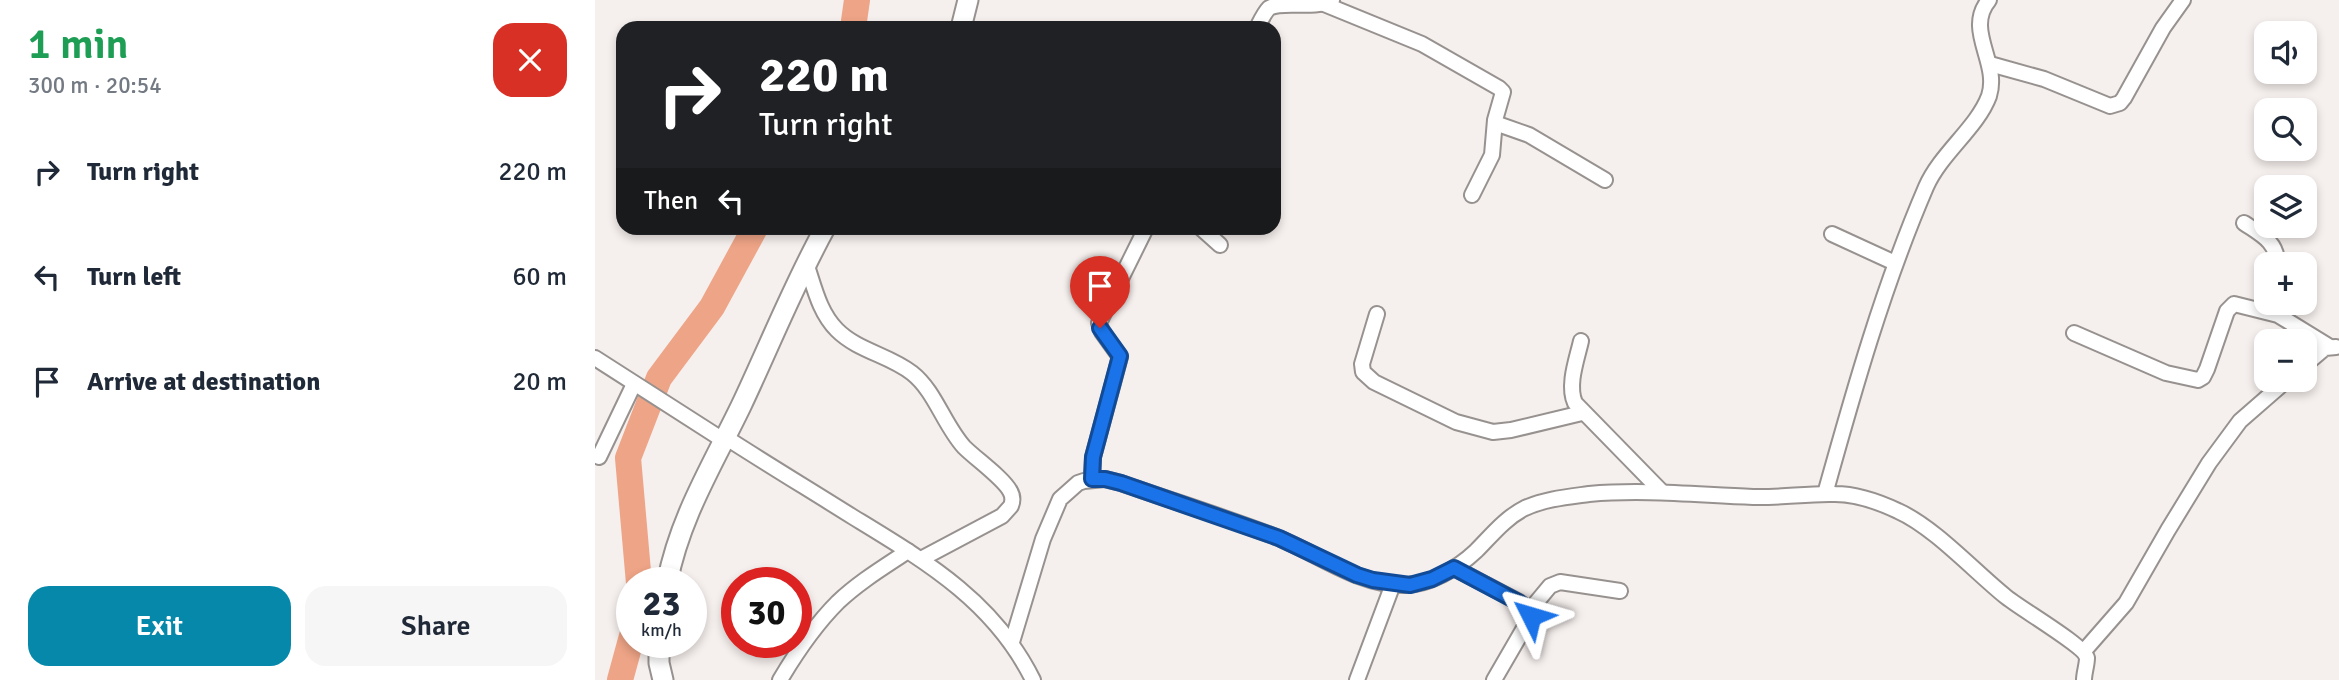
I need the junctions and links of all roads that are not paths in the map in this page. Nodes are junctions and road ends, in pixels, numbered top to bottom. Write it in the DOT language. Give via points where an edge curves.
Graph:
graph roads {
  1 [pos="968,0"];
  2 [pos="1989,0"];
  3 [pos="2183,0"];
  4 [pos="1328,2"];
  5 [pos="963,21"];
  6 [pos="1261,21"];
  7 [pos="1990,64"];
  8 [pos="1495,123"];
  9 [pos="1605,180"];
  10 [pos="1472,195"];
  11 [pos="2244,223"];
  12 [pos="1832,234"];
  13 [pos="821,235"];
  14 [pos="1143,235"];
  15 [pos="1209,235"];
  16 [pos="1220,245"];
  17 [pos="2277,252"];
  18 [pos="806,263"];
  19 [pos="1895,263"];
  20 [pos="2254,306"];
  21 [pos="1377,314"];
  22 [pos="2281,315"];
  23 [pos="2074,333"];
  24 [pos="1581,341"];
  25 [pos="2335,347"];
  26 [pos="595,358"];
  27 [pos="2317,358"];
  28 [pos="636,385"];
  29 [pos="2273,392"];
  30 [pos="1582,413"];
  31 [pos="724,439"];
  32 [pos="599,457"];
  33 [pos="1092,479"];
  34 [pos="1661,491"];
  35 [pos="1825,494"];
  36 [pos="915,555"];
  37 [pos="671,567"];
  38 [pos="1454,568"];
  39 [pos="1393,584"];
  40 [pos="1620,591"];
  41 [pos="1530,610"];
  42 [pos="1012,642"];
  43 [pos="2084,651"];
  44 [pos="659,658"];
  45 [pos="663,680"];
  46 [pos="780,680"];
  47 [pos="1033,680"];
  48 [pos="1357,680"];
  49 [pos="1494,680"];
  50 [pos="2084,680"];
  1 -- 5 [label="main road"];
  2 -- 7 [label="street" via="1981,11 1979,26"];
  3 -- 7 [label="street" via="2115,106"];
  4 -- 6 [label="street" via="1280,2"];
  4 -- 8 [label="street" via="1422,44 1499,88 1504,96"];
  7 -- 19 [label="street" via="1992,79 1986,103 1937,166"];
  8 -- 9 [label="street" via="1529,135"];
  8 -- 10 [label="street" via="1490,163"];
  11 -- 17 [label="street"];
  12 -- 19 [label="street"];
  13 -- 18 [label="main road"];
  14 -- 33 [label="street" via="1099,323 1120,356 1093,457"];
  15 -- 16 [label="street"];
  18 -- 31 [label="main road"];
  18 -- 36 [label="street" via="832,324 847,338 912,373 958,440 1012,494 1011,506 1002,516"];
  19 -- 35 [label="street" via="1857,376"];
  20 -- 23 [label="street" via="2231,305 2207,369 2198,380 2156,369"];
  21 -- 30 [label="street" via="1364,351 1363,372 1374,382 1456,422 1493,432"];
  22 -- 25 [label="street"];
  24 -- 30 [label="street" via="1572,393"];
  25 -- 27 [label="street"];
  26 -- 28 [label="street"];
  28 -- 31 [label="street"];
  28 -- 32 [label="street"];
  29 -- 43 [label="street" via="2240,421 2209,463 2126,603"];
  30 -- 34 [label="street"];
  31 -- 36 [label="street"];
  31 -- 37 [label="main road" via="681,530"];
  33 -- 39 [label="street" via="1121,483 1249,527 1357,575"];
  33 -- 42 [label="street" via="1067,491 1054,509"];
  34 -- 35 [label="street" via="1754,497"];
  34 -- 38 [label="street" via="1564,497 1533,505 1512,516"];
  35 -- 43 [label="street" via="1875,501 1926,527 2020,609"];
  36 -- 42 [label="street" via="979,605"];
  36 -- 46 [label="street" via="866,579 839,601"];
  38 -- 39 [label="street" via="1421,583"];
  38 -- 41 [label="street"];
  39 -- 48 [label="street"];
  40 -- 41 [label="street" via="1560,582 1550,586"];
  41 -- 49 [label="street" via="1531,616"];
  42 -- 47 [label="street"];
  43 -- 50 [label="street"];
  44 -- 45 [label="main road"];
}
